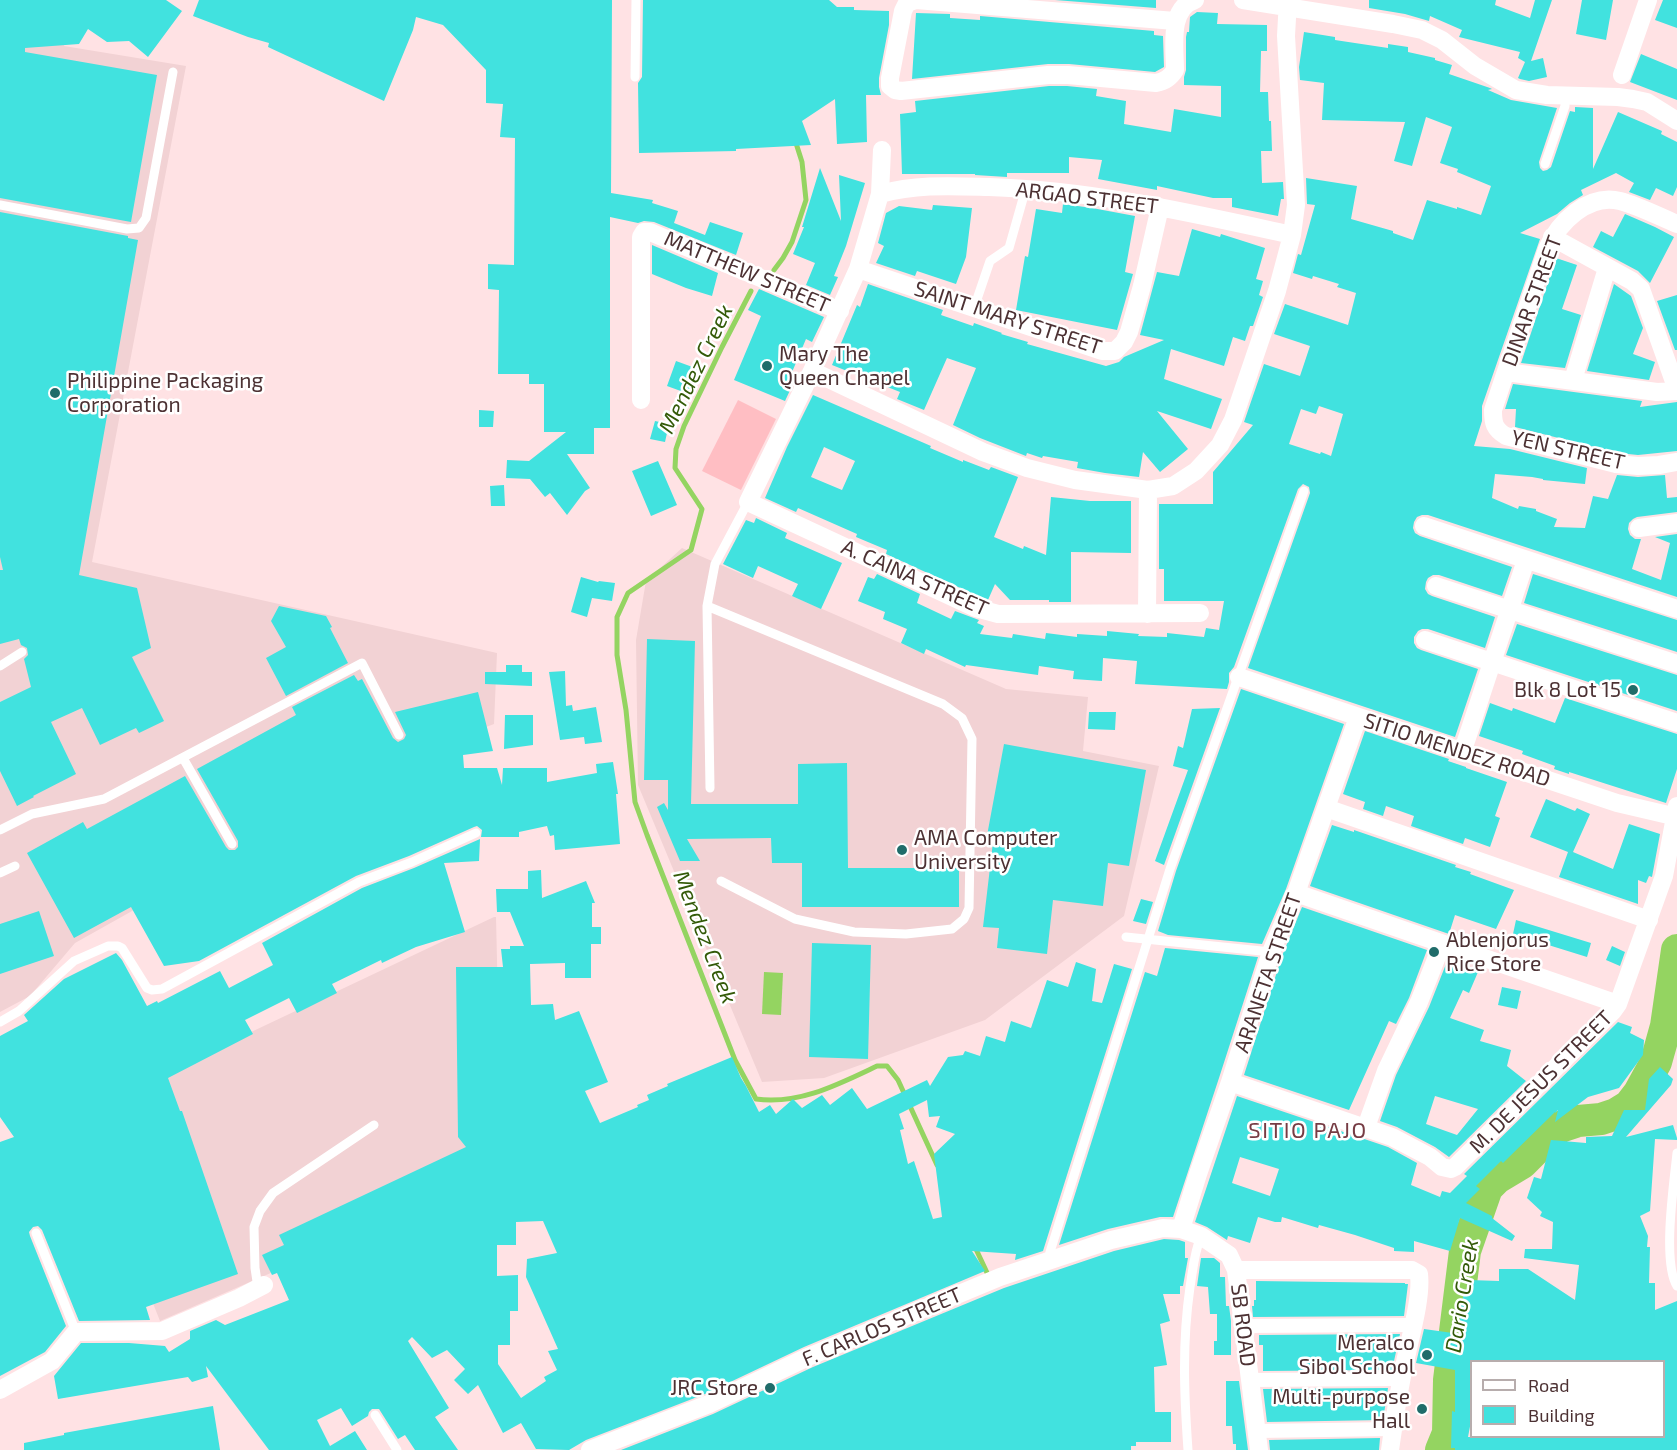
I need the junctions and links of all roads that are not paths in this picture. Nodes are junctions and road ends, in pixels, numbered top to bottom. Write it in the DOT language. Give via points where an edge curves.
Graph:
graph roads {
  1 [pos="636,0"];
  2 [pos="1195,0"];
  3 [pos="1243,0"];
  4 [pos="1648,0"];
  5 [pos="1288,4"];
  6 [pos="1175,21"];
  7 [pos="173,72"];
  8 [pos="1622,75"];
  9 [pos="635,77"];
  10 [pos="1565,96"];
  11 [pos="1677,121"];
  12 [pos="882,150"];
  13 [pos="1545,164"];
  14 [pos="1026,188"];
  15 [pos="880,194"];
  16 [pos="0,205"];
  17 [pos="1160,207"];
  18 [pos="1677,223"];
  19 [pos="1292,235"];
  20 [pos="1552,237"];
  21 [pos="1607,268"];
  22 [pos="858,269"];
  23 [pos="974,308"];
  24 [pos="840,311"];
  25 [pos="812,371"];
  26 [pos="1506,372"];
  27 [pos="1573,380"];
  28 [pos="1677,390"];
  29 [pos="641,400"];
  30 [pos="1497,430"];
  31 [pos="1677,462"];
  32 [pos="1148,490"];
  33 [pos="1304,491"];
  34 [pos="748,502"];
  35 [pos="1677,524"];
  36 [pos="1424,526"];
  37 [pos="1639,528"];
  38 [pos="1526,560"];
  39 [pos="1436,586"];
  40 [pos="707,606"];
  41 [pos="1677,609"];
  42 [pos="1509,610"];
  43 [pos="1200,613"];
  44 [pos="1147,614"];
  45 [pos="1425,640"];
  46 [pos="22,652"];
  47 [pos="1492,662"];
  48 [pos="1677,664"];
  49 [pos="0,666"];
  50 [pos="1239,676"];
  51 [pos="1358,717"];
  52 [pos="1677,723"];
  53 [pos="399,735"];
  54 [pos="1462,750"];
  55 [pos="183,758"];
  56 [pos="710,788"];
  57 [pos="1326,808"];
  58 [pos="1676,813"];
  59 [pos="0,830"];
  60 [pos="476,832"];
  61 [pos="232,844"];
  62 [pos="15,866"];
  63 [pos="0,873"];
  64 [pos="722,881"];
  65 [pos="1296,893"];
  66 [pos="1649,920"];
  67 [pos="1126,937"];
  68 [pos="1148,940"];
  69 [pos="1442,944"];
  70 [pos="1271,952"];
  71 [pos="1618,1004"];
  72 [pos="0,1022"];
  73 [pos="1230,1083"];
  74 [pos="374,1125"];
  75 [pos="1366,1127"];
  76 [pos="1677,1153"];
  77 [pos="1181,1229"];
  78 [pos="36,1233"];
  79 [pos="1201,1236"];
  80 [pos="1049,1260"];
  81 [pos="1236,1270"];
  82 [pos="261,1286"];
  83 [pos="1677,1286"];
  84 [pos="1413,1325"];
  85 [pos="1244,1326"];
  86 [pos="76,1332"];
  87 [pos="1401,1379"];
  88 [pos="1250,1380"];
  89 [pos="0,1390"];
  90 [pos="375,1415"];
  91 [pos="1393,1429"];
  92 [pos="1257,1431"];
  93 [pos="397,1450"];
  94 [pos="590,1450"];
  95 [pos="1188,1450"];
  96 [pos="1259,1450"];
  97 [pos="1390,1450"];
  1 -- 9 [label="lane"];
  2 -- 6 [label="street" via="1185,4"];
  3 -- 5 [label="street"];
  4 -- 8 [label="street"];
  5 -- 10 [label="street" via="1422,30 1516,90"];
  5 -- 19 [label="street" via="1286,36 1296,205"];
  6 -- 6 [label="street" via="916,0 907,3 903,11 890,86 901,91 1048,75 1165,81 1174,70"];
  7 -- 16 [label="lane" via="146,218 139,228"];
  10 -- 11 [label="street" via="1647,102"];
  10 -- 13 [label="lane"];
  12 -- 15 [label="street"];
  14 -- 15 [label="street, ARGAO STREET" via="936,186"];
  14 -- 17 [label="street, ARGAO STREET"];
  14 -- 23 [label="lane" via="1009,248 990,261"];
  15 -- 22 [label="street"];
  17 -- 19 [label="street, ARGAO STREET"];
  17 -- 23 [label="street, SAINT MARY STREET" via="1129,332 1115,351 1102,351"];
  18 -- 20 [label="street, DINAR STREET" via="1619,201 1597,201 1565,220"];
  19 -- 32 [label="street" via="1233,420 1220,445 1196,471 1173,486"];
  20 -- 21 [label="street"];
  20 -- 26 [label="street, DINAR STREET"];
  21 -- 27 [label="street"];
  21 -- 28 [label="street" via="1641,289"];
  22 -- 23 [label="street, SAINT MARY STREET"];
  22 -- 24 [label="street"];
  24 -- 25 [label="street"];
  24 -- 29 [label="street, MATTHEW STREET" via="644,232"];
  25 -- 32 [label="street" via="983,452 1027,468 1075,480"];
  25 -- 34 [label="street"];
  26 -- 27 [label="street"];
  26 -- 30 [label="street, DINAR STREET" via="1493,410"];
  27 -- 28 [label="street" via="1657,392"];
  30 -- 31 [label="street, YEN STREET" via="1506,436 1616,464"];
  32 -- 44 [label="street"];
  33 -- 50 [label="lane"];
  34 -- 40 [label="lane" via="715,564"];
  34 -- 44 [label="street, A. CAINA STREET" via="976,608 998,614"];
  35 -- 37 [label="street"];
  36 -- 38 [label="street"];
  38 -- 41 [label="street"];
  38 -- 42 [label="street"];
  39 -- 42 [label="street"];
  40 -- 56 [label="lane"];
  40 -- 64 [label="lane" via="943,704 962,718 972,739 969,908 964,919 952,929 906,934 854,932 795,919"];
  42 -- 47 [label="street"];
  42 -- 48 [label="street"];
  43 -- 44 [label="street, A. CAINA STREET"];
  45 -- 47 [label="street"];
  46 -- 49 [label="lane"];
  47 -- 52 [label="street"];
  47 -- 54 [label="street"];
  50 -- 51 [label="street, SITIO MENDEZ ROAD"];
  50 -- 68 [label="lane"];
  51 -- 54 [label="street, SITIO MENDEZ ROAD"];
  51 -- 57 [label="street, ARANETA STREET"];
  53 -- 55 [label="lane" via="363,663"];
  54 -- 58 [label="street, SITIO MENDEZ ROAD" via="1617,803"];
  55 -- 59 [label="lane" via="104,800 32,814"];
  55 -- 61 [label="lane"];
  57 -- 65 [label="street, ARANETA STREET"];
  57 -- 66 [label="street"];
  58 -- 66 [label="street, M. DE JESUS STREET" via="1664,876"];
  60 -- 72 [label="lane" via="358,882 157,991 144,984 122,948 108,946 74,961 19,1011"];
  62 -- 63 [label="lane"];
  65 -- 69 [label="street"];
  65 -- 70 [label="street, ARANETA STREET"];
  66 -- 71 [label="street, M. DE JESUS STREET"];
  67 -- 68 [label="lane"];
  68 -- 70 [label="lane"];
  68 -- 80 [label="lane"];
  69 -- 71 [label="street"];
  69 -- 75 [label="street" via="1386,1071"];
  70 -- 73 [label="street, ARANETA STREET"];
  71 -- 75 [label="street, M. DE JESUS STREET" via="1451,1169"];
  73 -- 75 [label="street"];
  73 -- 77 [label="street, ARANETA STREET"];
  74 -- 82 [label="lane" via="273,1193 260,1211 254,1227 255,1268"];
  76 -- 83 [label="lane" via="1669,1257"];
  77 -- 79 [label="street, SB ROAD"];
  77 -- 80 [label="street, F. CARLOS STREET" via="1163,1228 1111,1240"];
  78 -- 86 [label="lane"];
  79 -- 81 [label="street, SB ROAD" via="1230,1255"];
  79 -- 95 [label="lane" via="1194,1260 1183,1355"];
  80 -- 94 [label="street, F. CARLOS STREET" via="1000,1276 808,1357 709,1404"];
  81 -- 84 [label="street" via="1412,1270 1419,1274 1420,1281"];
  81 -- 85 [label="street, SB ROAD"];
  82 -- 86 [label="street" via="162,1331"];
  84 -- 85 [label="street"];
  84 -- 87 [label="street"];
  85 -- 88 [label="street, SB ROAD"];
  86 -- 89 [label="street" via="52,1361"];
  87 -- 88 [label="street"];
  87 -- 91 [label="street"];
  88 -- 92 [label="street, SB ROAD"];
  90 -- 93 [label="lane"];
  91 -- 92 [label="street"];
  91 -- 97 [label="street"];
  92 -- 96 [label="street, SB ROAD"];
}
